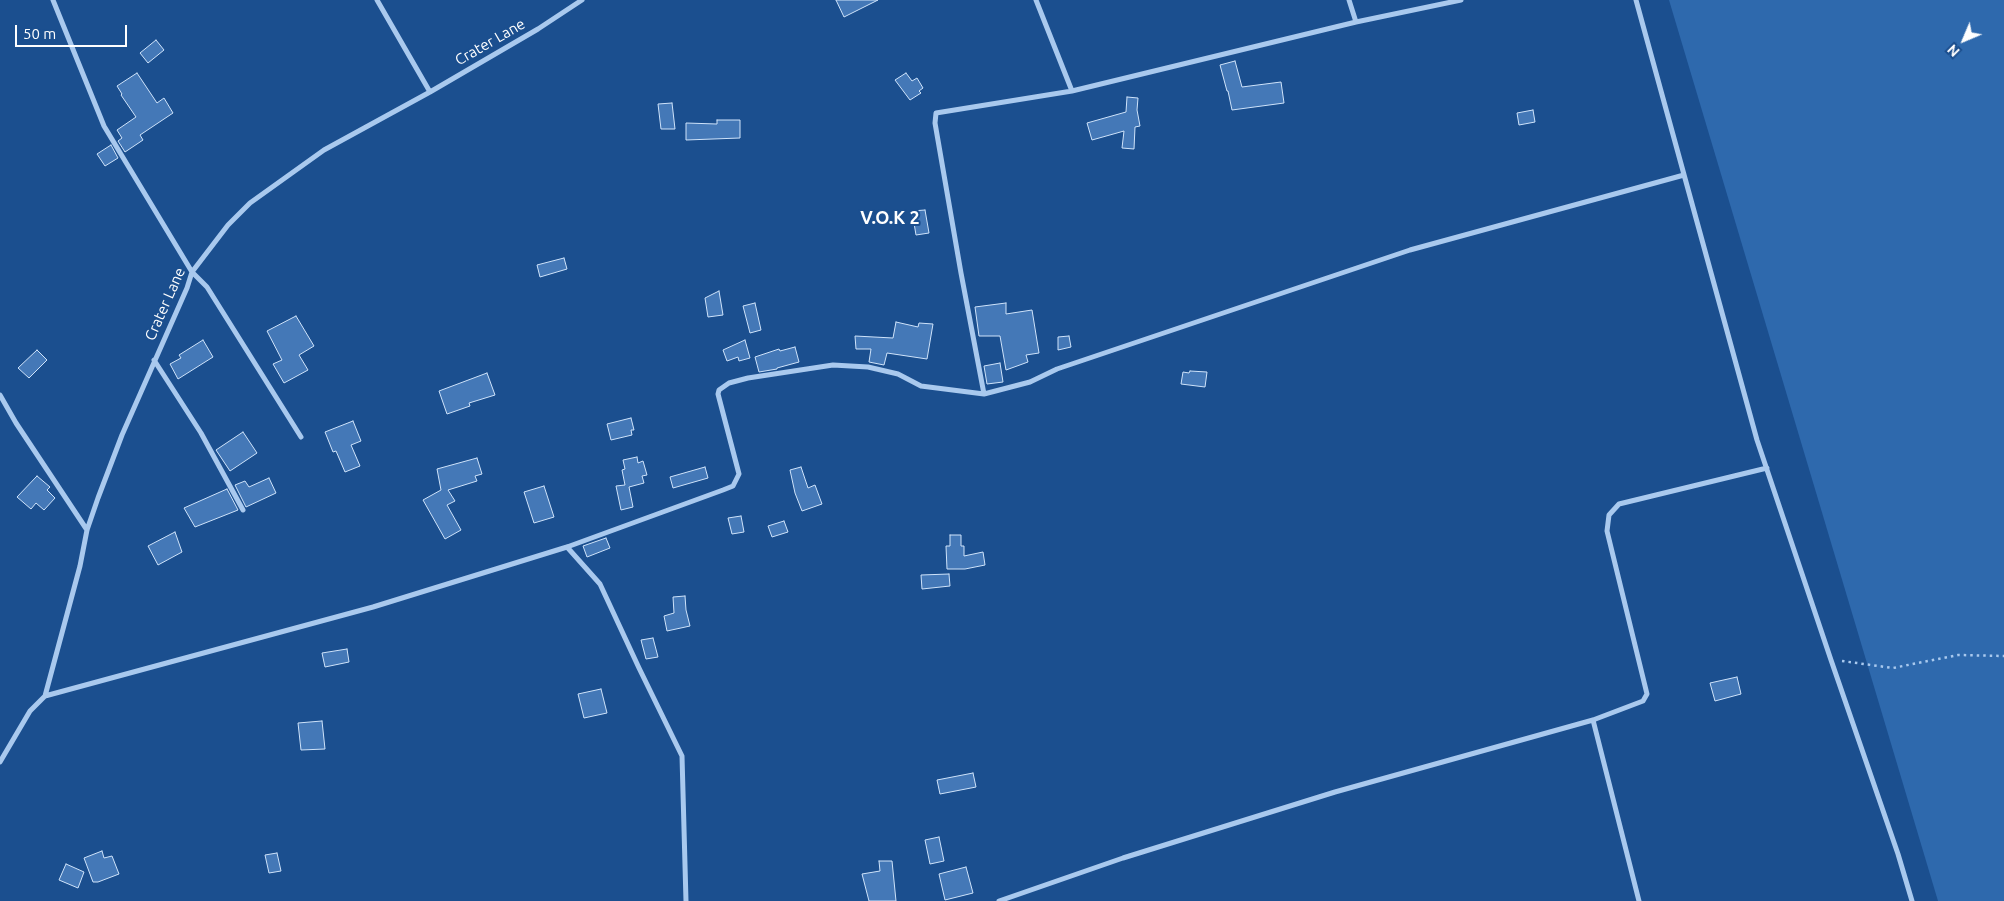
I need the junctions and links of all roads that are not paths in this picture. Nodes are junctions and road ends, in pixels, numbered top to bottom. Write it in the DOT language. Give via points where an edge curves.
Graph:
graph roads {
  1 [pos="53,0"];
  2 [pos="377,0"];
  3 [pos="582,0"];
  4 [pos="1036,0"];
  5 [pos="1349,0"];
  6 [pos="1460,0"];
  7 [pos="1636,0"];
  8 [pos="1356,22"];
  9 [pos="1072,91"];
  10 [pos="430,92"];
  11 [pos="1684,175"];
  12 [pos="192,272"];
  13 [pos="154,360"];
  14 [pos="984,394"];
  15 [pos="0,395"];
  16 [pos="301,437"];
  17 [pos="1767,468"];
  18 [pos="243,510"];
  19 [pos="87,530"];
  20 [pos="567,547"];
  21 [pos="45,696"];
  22 [pos="1594,720"];
  23 [pos="0,762"];
  24 [pos="686,901"];
  25 [pos="999,901"];
  26 [pos="1639,901"];
  27 [pos="1912,901"];
  1 -- 12 [label="street" via="104,126"];
  2 -- 10 [label="street"];
  3 -- 10 [label="street, Crater Lane"];
  4 -- 9 [label="street"];
  5 -- 8 [label="street"];
  6 -- 8 [label="street"];
  7 -- 11 [label="street"];
  8 -- 9 [label="street"];
  9 -- 14 [label="street" via="936,113 935,123"];
  10 -- 12 [label="street, Crater Lane" via="324,150 250,204 228,225"];
  11 -- 14 [label="street" via="1410,250 1057,369 1030,382"];
  11 -- 17 [label="street"];
  12 -- 13 [label="street, Crater Lane"];
  12 -- 16 [label="street" via="207,287"];
  13 -- 18 [label="street"];
  13 -- 19 [label="street, Crater Lane" via="122,434"];
  14 -- 20 [label="street" via="922,386 898,374 868,367 833,365 729,383 718,394 739,474 733,486"];
  15 -- 19 [label="street"];
  17 -- 22 [label="street" via="1619,504 1609,515 1606,531 1647,694 1643,701"];
  17 -- 27 [label="street"];
  19 -- 21 [label="street, Crater Lane"];
  20 -- 21 [label="street" via="373,607"];
  20 -- 24 [label="street" via="600,584 682,756"];
  21 -- 23 [label="street, Crater Lane" via="30,711"];
  22 -- 25 [label="street" via="1335,792 1123,858"];
  22 -- 26 [label="street"];
}
